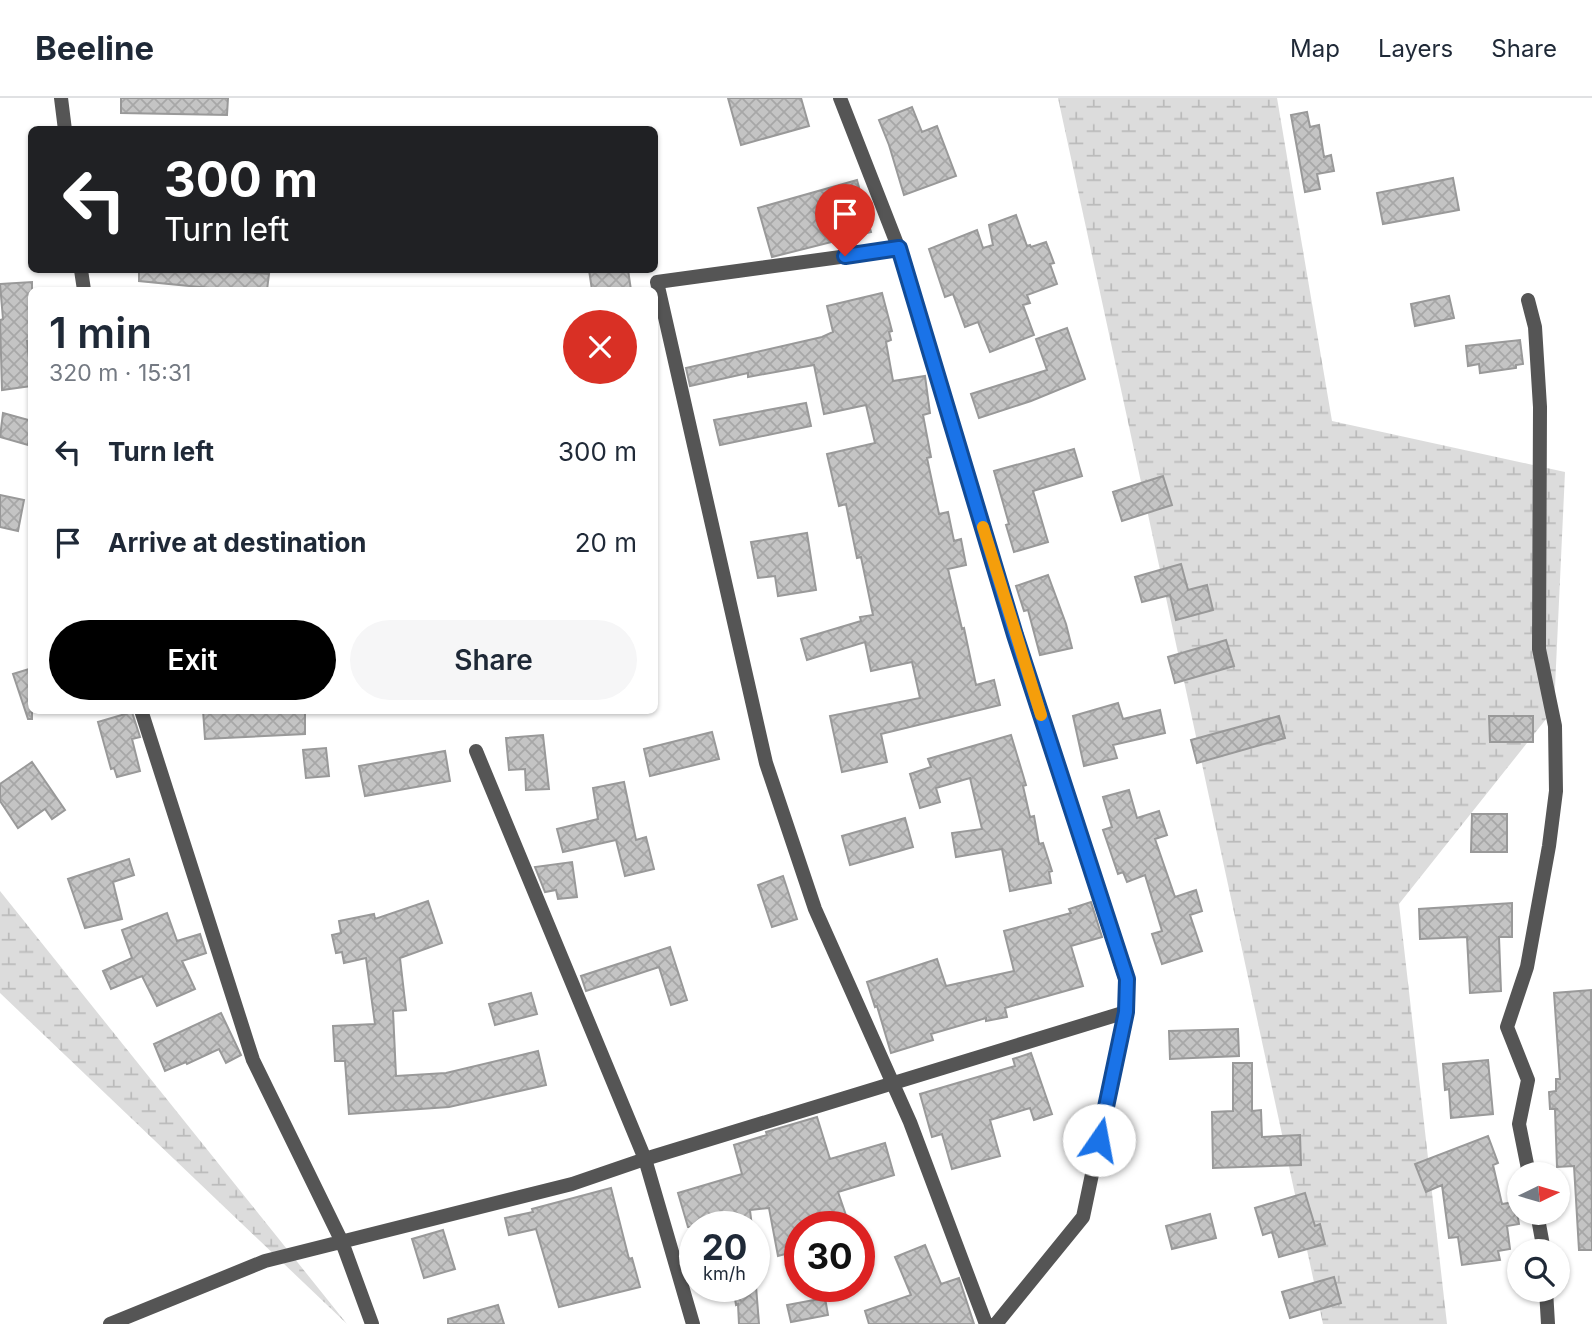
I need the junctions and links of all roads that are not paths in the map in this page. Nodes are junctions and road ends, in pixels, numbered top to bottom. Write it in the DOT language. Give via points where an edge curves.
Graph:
graph roads {
  1 [pos="61,98"];
  2 [pos="840,98"];
  3 [pos="64,126"];
  4 [pos="899,248"];
  5 [pos="1528,300"];
  6 [pos="142,714"];
  7 [pos="476,751"];
  8 [pos="1126,1012"];
  9 [pos="892,1083"];
  10 [pos="645,1159"];
  11 [pos="1527,1162"];
  12 [pos="342,1242"];
  13 [pos="1547,1302"];
  14 [pos="110,1324"];
  15 [pos="372,1324"];
  16 [pos="693,1324"];
  17 [pos="986,1324"];
  18 [pos="996,1324"];
  19 [pos="1548,1324"];
  1 -- 3 [label="street"];
  2 -- 4 [label="street"];
  4 -- 8 [label="street" via="1015,635 1127,979"];
  4 -- 9 [label="street" via="657,282 766,763 815,909"];
  5 -- 11 [label="street" via="1535,327 1541,407 1539,649 1555,726 1556,791 1527,967 1507,1027 1528,1080 1519,1124"];
  6 -- 12 [label="street" via="253,1060"];
  7 -- 10 [label="street"];
  8 -- 9 [label="street"];
  8 -- 18 [label="street" via="1083,1217"];
  9 -- 10 [label="street"];
  9 -- 17 [label="street"];
  10 -- 12 [label="street" via="572,1184"];
  10 -- 16 [label="street"];
  12 -- 14 [label="street" via="265,1261"];
  12 -- 15 [label="street"];
  13 -- 19 [label="street"];
}
